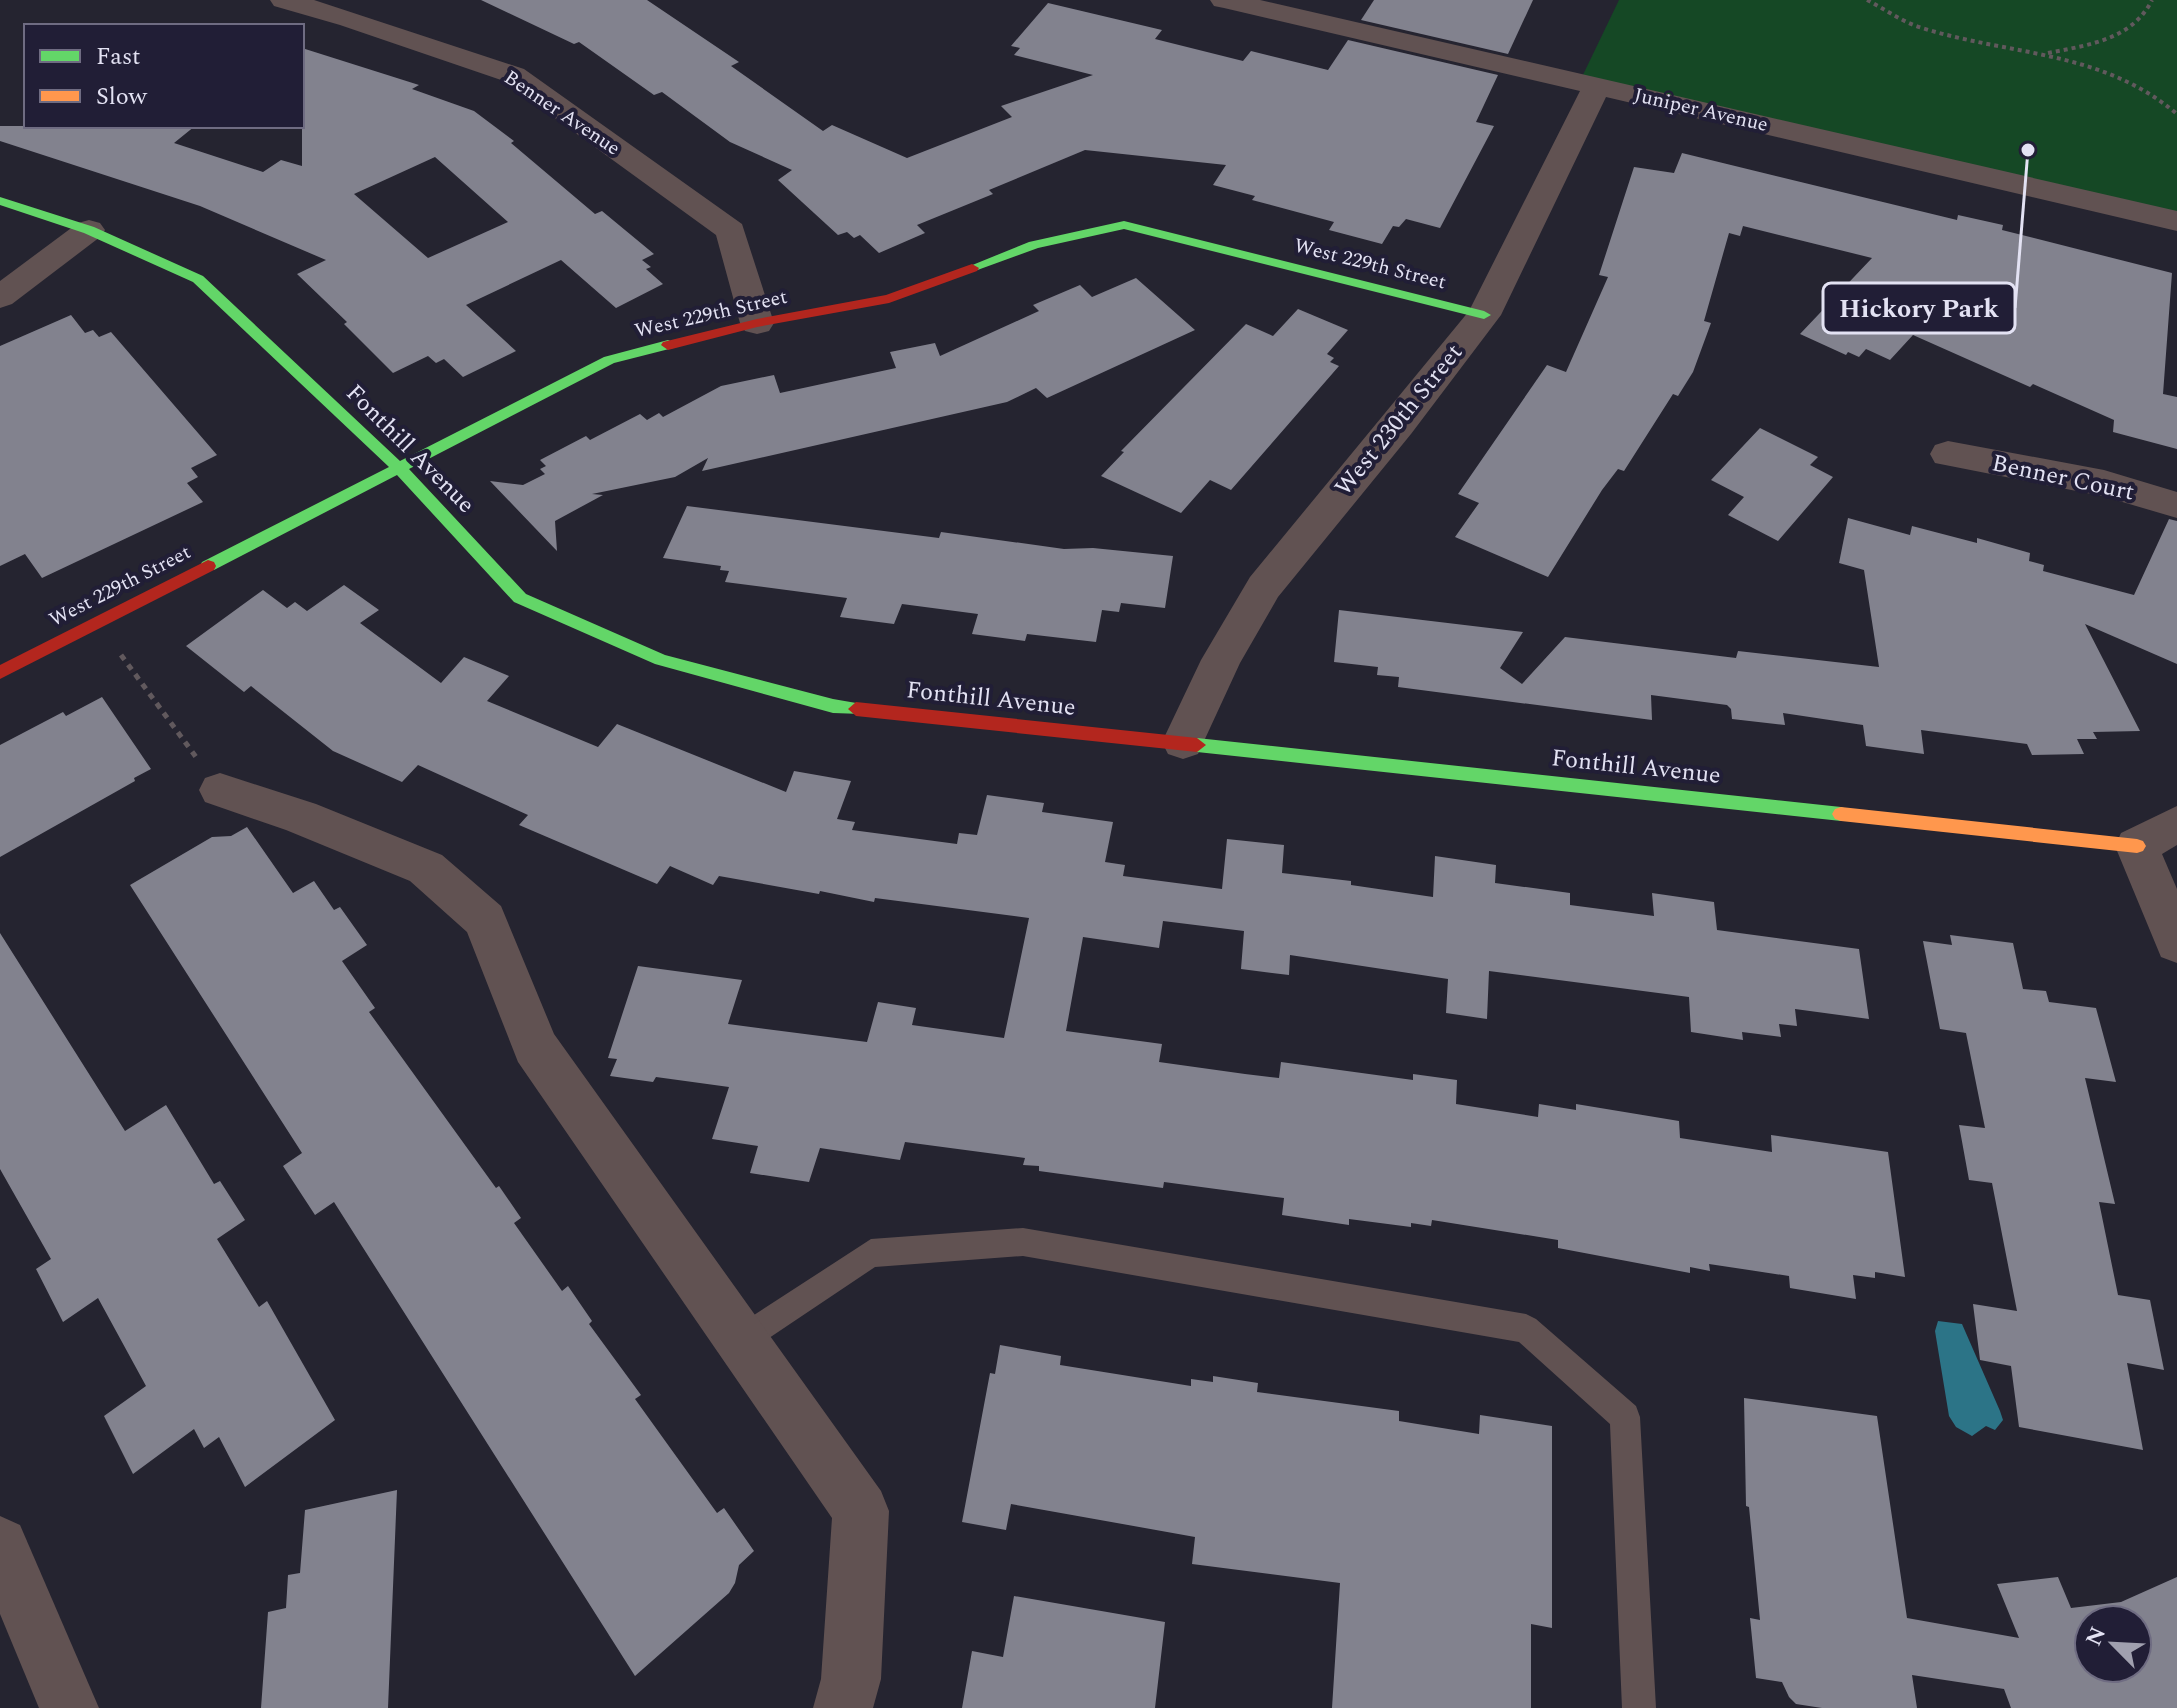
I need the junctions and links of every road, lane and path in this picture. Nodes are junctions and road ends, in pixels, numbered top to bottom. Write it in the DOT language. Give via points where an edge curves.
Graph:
graph roads {
  1 [pos="284,0"];
  2 [pos="1224,0"];
  3 [pos="1867,0"];
  4 [pos="2152,0"];
  5 [pos="2043,54"];
  6 [pos="1597,86"];
  7 [pos="2177,114"];
  8 [pos="0,201"];
  9 [pos="2177,221"];
  10 [pos="89,230"];
  11 [pos="0,297"];
  12 [pos="1484,315"];
  13 [pos="757,323"];
  14 [pos="1948,454"];
  15 [pos="399,468"];
  16 [pos="2177,505"];
  17 [pos="97,622"];
  18 [pos="0,673"];
  19 [pos="1183,742"];
  20 [pos="220,790"];
  21 [pos="2177,824"];
  22 [pos="2137,846"];
  23 [pos="2177,943"];
  24 [pos="741,1340"];
  25 [pos="0,1545"];
  26 [pos="69,1708"];
  27 [pos="843,1708"];
  28 [pos="1639,1708"];
  1 -- 13 [label="street, Benner Avenue" via="514,75 731,231"];
  2 -- 6 [label="street, Juniper Avenue"];
  3 -- 5 [label="path" via="1919,27"];
  4 -- 5 [label="path" via="2132,25 2108,40"];
  5 -- 7 [label="path" via="2145,88"];
  6 -- 9 [label="street, Juniper Avenue"];
  6 -- 12 [label="street, West 230th Street"];
  8 -- 10 [label="street, Fonthill Avenue"];
  10 -- 11 [label="street"];
  10 -- 15 [label="street, Fonthill Avenue" via="198,279"];
  12 -- 13 [label="street, West 229th Street" via="1124,225 1034,245 889,299"];
  12 -- 19 [label="street, West 230th Street" via="1264,587 1221,660"];
  13 -- 15 [label="street, West 229th Street" via="609,360"];
  14 -- 16 [label="street, Benner Court" via="2104,483"];
  15 -- 17 [label="street, West 229th Street"];
  15 -- 19 [label="street, Fonthill Avenue" via="520,598 661,660 833,706"];
  17 -- 18 [label="street, West 229th Street"];
  17 -- 20 [label="path"];
  19 -- 22 [label="street, Fonthill Avenue"];
  20 -- 24 [label="street" via="426,868 485,920 535,1047"];
  21 -- 22 [label="street"];
  22 -- 23 [label="street"];
  24 -- 27 [label="street" via="861,1511 851,1679"];
  24 -- 28 [label="lane" via="871,1253 1023,1242 1526,1329 1625,1417"];
  25 -- 26 [label="street"];
}
